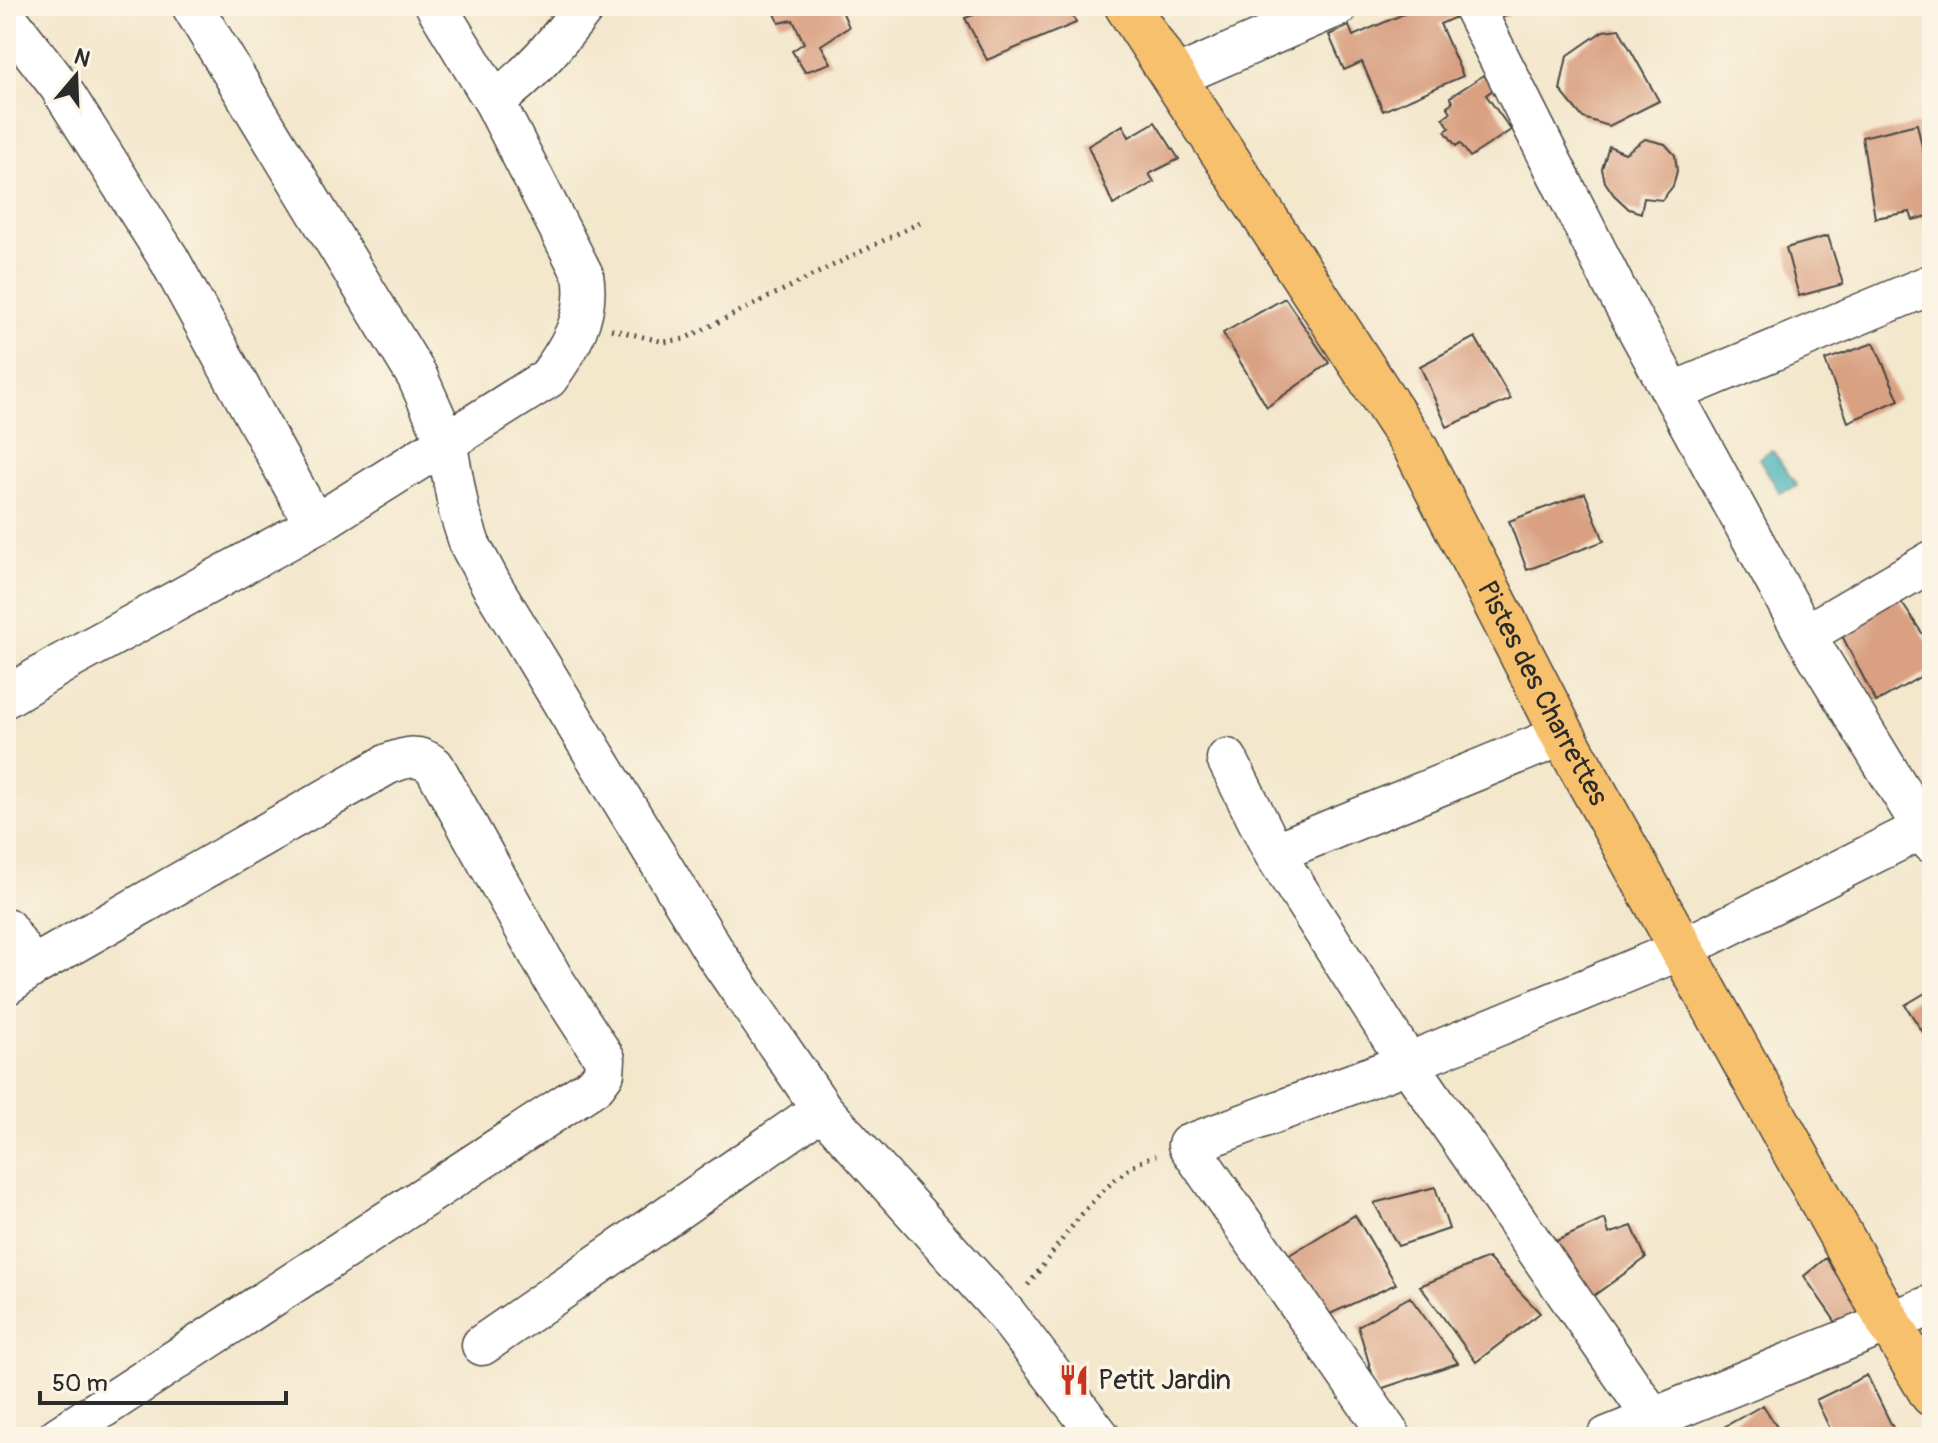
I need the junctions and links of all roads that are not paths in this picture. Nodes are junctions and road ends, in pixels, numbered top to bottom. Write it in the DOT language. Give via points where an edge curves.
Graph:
graph roads {
  1 [pos="192,6"];
  2 [pos="436,6"];
  3 [pos="585,6"];
  4 [pos="1127,6"];
  5 [pos="1338,6"];
  6 [pos="1473,6"];
  7 [pos="6,17"];
  8 [pos="1175,77"];
  9 [pos="494,101"];
  10 [pos="1932,284"];
  11 [pos="1674,392"];
  12 [pos="446,441"];
  13 [pos="315,525"];
  14 [pos="1932,561"];
  15 [pos="1805,635"];
  16 [pos="6,697"];
  17 [pos="1563,735"];
  18 [pos="1227,759"];
  19 [pos="1929,832"];
  20 [pos="1274,853"];
  21 [pos="6,928"];
  22 [pos="1680,950"];
  23 [pos="19,976"];
  24 [pos="1408,1063"];
  25 [pos="822,1109"];
  26 [pos="1932,1305"];
  27 [pos="1890,1324"];
  28 [pos="482,1345"];
  29 [pos="1932,1394"];
  30 [pos="1660,1428"];
  31 [pos="58,1437"];
  32 [pos="1100,1437"];
  33 [pos="1391,1437"];
  34 [pos="1607,1437"];
  1 -- 12 [label="street" via="417,376"];
  2 -- 9 [label="street"];
  3 -- 9 [label="street" via="542,59"];
  4 -- 8 [label="main road, Pistes des Charrettes"];
  5 -- 8 [label="street"];
  6 -- 11 [label="street" via="1614,286"];
  7 -- 13 [label="street" via="60,87 169,259"];
  8 -- 17 [label="main road, Pistes des Charrettes" via="1415,447"];
  9 -- 12 [label="street" via="583,275 586,295 568,351 548,378"];
  10 -- 11 [label="street"];
  11 -- 15 [label="street"];
  12 -- 13 [label="street"];
  12 -- 25 [label="street" via="459,511 492,586 715,953"];
  13 -- 16 [label="street"];
  14 -- 15 [label="street"];
  15 -- 19 [label="street"];
  17 -- 20 [label="street"];
  17 -- 22 [label="main road, Pistes des Charrettes"];
  18 -- 20 [label="street"];
  19 -- 22 [label="street"];
  20 -- 24 [label="street"];
  21 -- 23 [label="street"];
  22 -- 24 [label="street"];
  22 -- 27 [label="main road, Pistes des Charrettes"];
  23 -- 31 [label="street" via="388,764 413,756 434,766 553,979 605,1059 604,1073 595,1085"];
  24 -- 30 [label="street"];
  24 -- 33 [label="street" via="1188,1145"];
  25 -- 28 [label="street"];
  25 -- 32 [label="street" via="1006,1314"];
  26 -- 27 [label="street"];
  27 -- 29 [label="main road, Pistes des Charrettes"];
  27 -- 30 [label="street"];
  30 -- 34 [label="street"];
}
